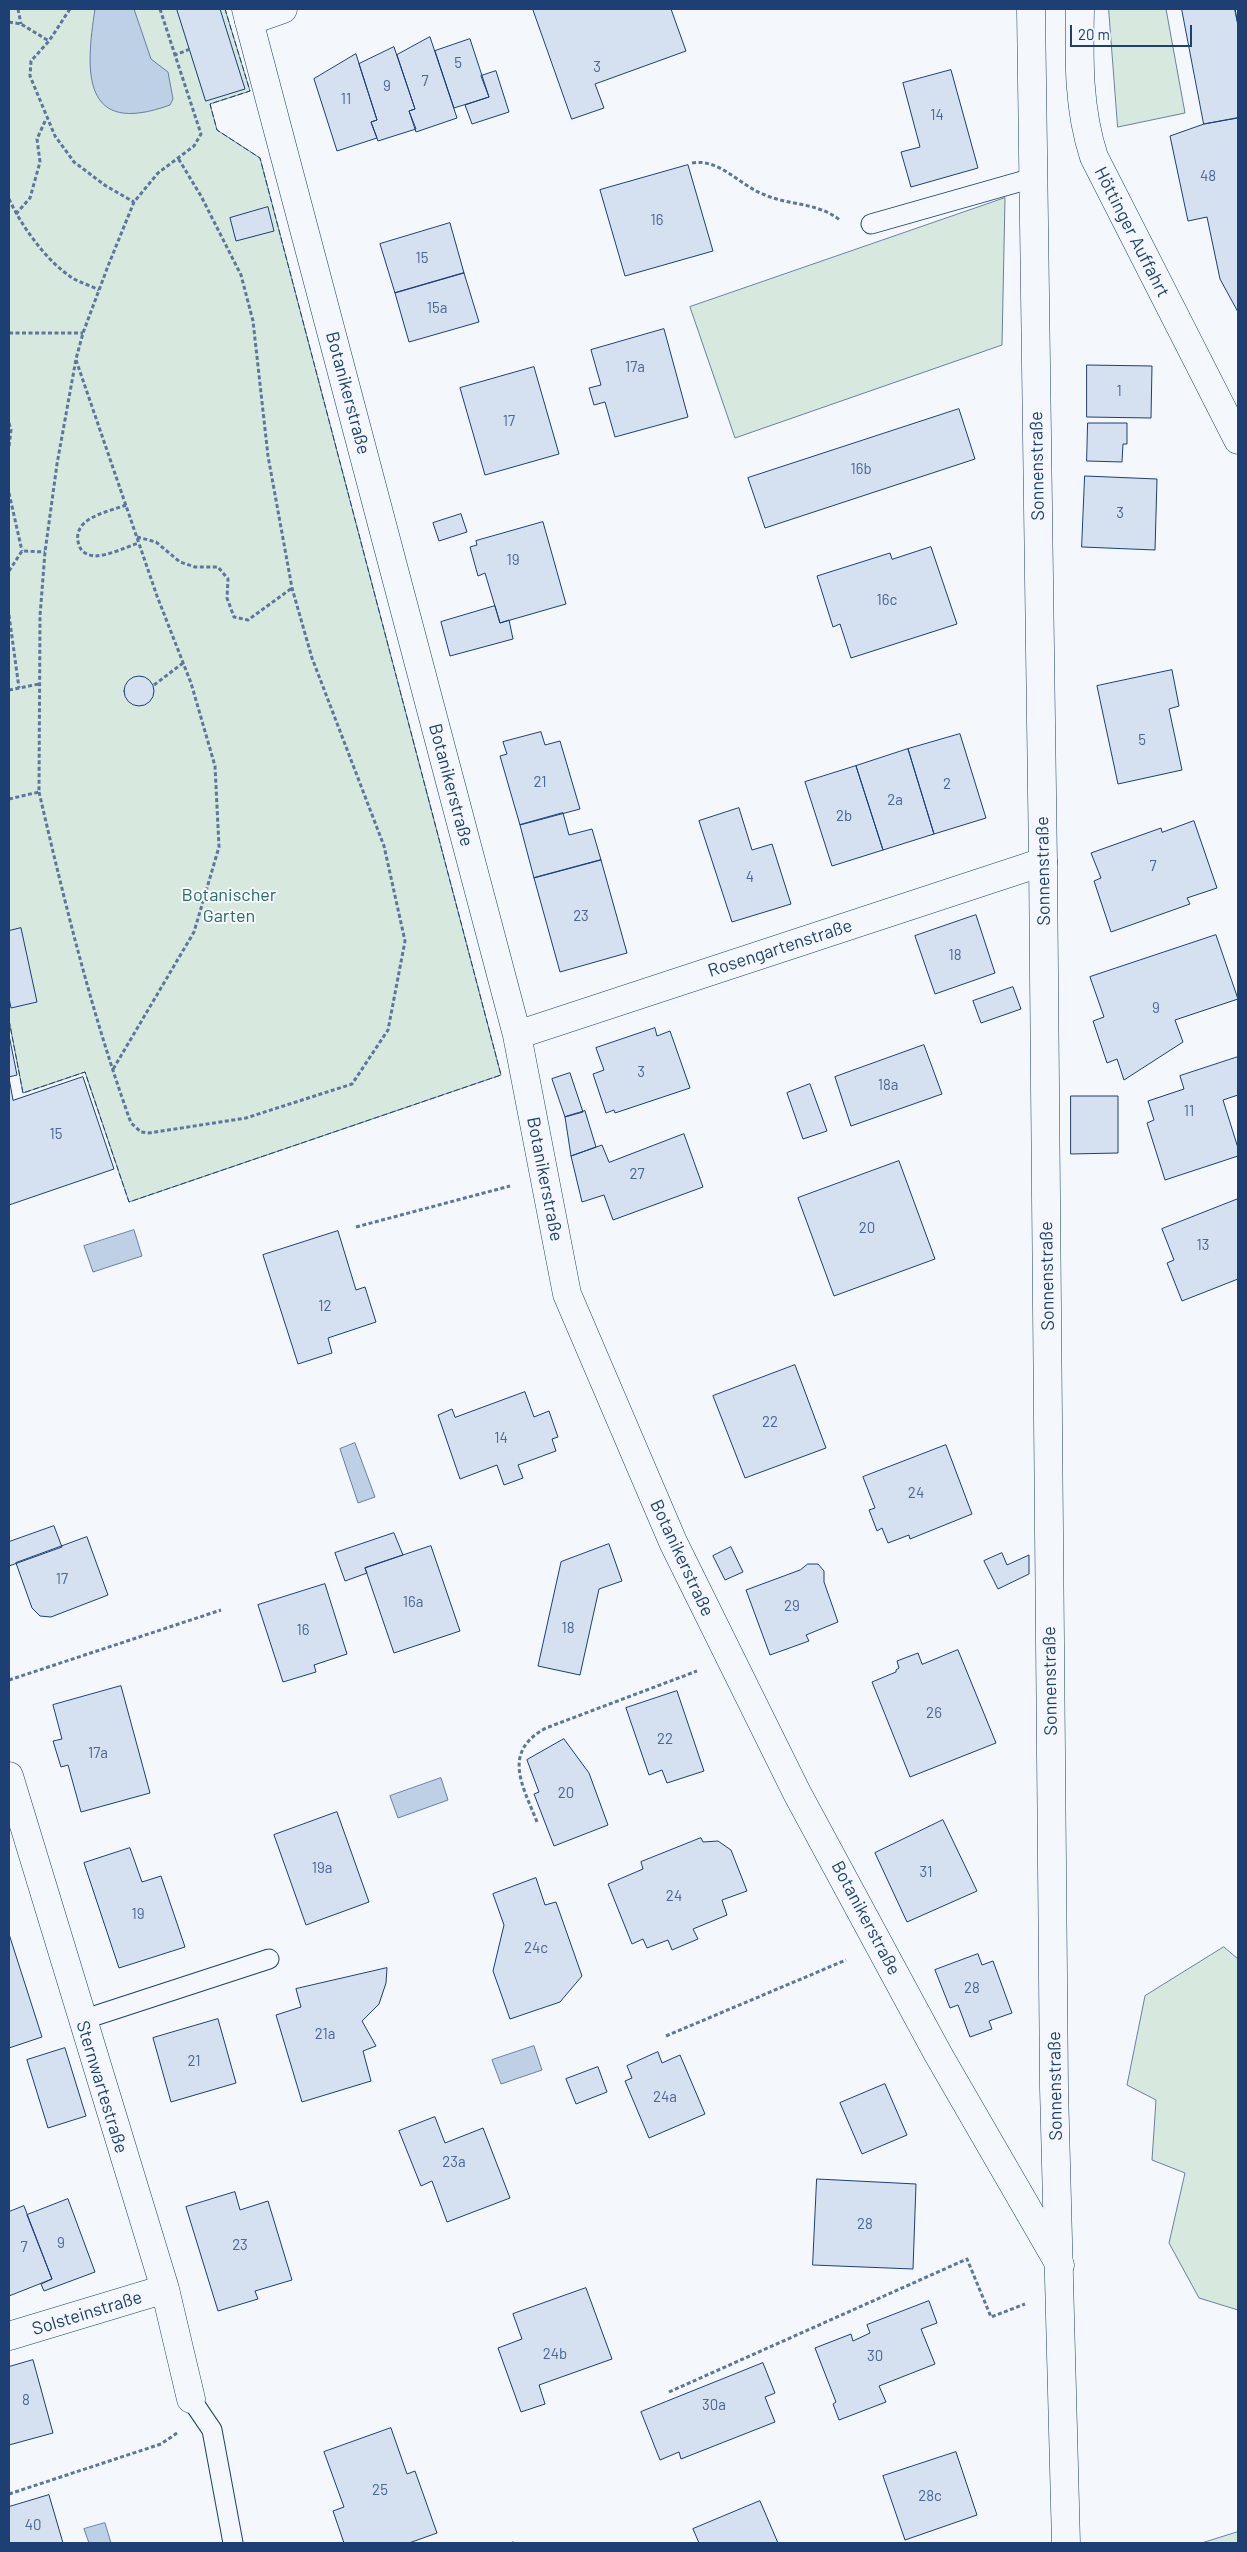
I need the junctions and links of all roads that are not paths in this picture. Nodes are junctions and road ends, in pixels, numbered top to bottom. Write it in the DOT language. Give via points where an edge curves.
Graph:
graph roads {
  1 [pos="283,9"];
  2 [pos="1032,9"];
  3 [pos="1080,9"];
  4 [pos="248,15"];
  5 [pos="1033,178"];
  6 [pos="871,224"];
  7 [pos="1238,440"];
  8 [pos="1043,862"];
  9 [pos="517,1035"];
  10 [pos="9,1776"];
  11 [pos="269,1959"];
  12 [pos="82,2020"];
  13 [pos="1060,2278"];
  14 [pos="165,2289"];
  15 [pos="9,2336"];
  16 [pos="191,2399"];
  17 [pos="233,2543"];
  18 [pos="1066,2543"];
  1 -- 4 [label="street"];
  2 -- 5 [label="street, Sonnenstraße"];
  3 -- 7 [label="street, Höttinger Auffahrt" via="1081,106 1094,157"];
  4 -- 9 [label="street, Botanikerstraße"];
  5 -- 6 [label="lane"];
  5 -- 8 [label="street, Sonnenstraße"];
  8 -- 9 [label="street, Rosengartenstraße"];
  8 -- 13 [label="street, Sonnenstraße" via="1054,2088"];
  9 -- 13 [label="street, Botanikerstraße" via="567,1294 669,1534 798,1792"];
  10 -- 12 [label="street, Sternwartestraße"];
  11 -- 12 [label="lane"];
  12 -- 14 [label="street, Sternwartestraße"];
  13 -- 18 [label="street, Sonnenstraße"];
  14 -- 15 [label="street, Solsteinstraße"];
  14 -- 16 [label="street, Sternwartestraße"];
  16 -- 17 [label="lane" via="212,2430"];
}
